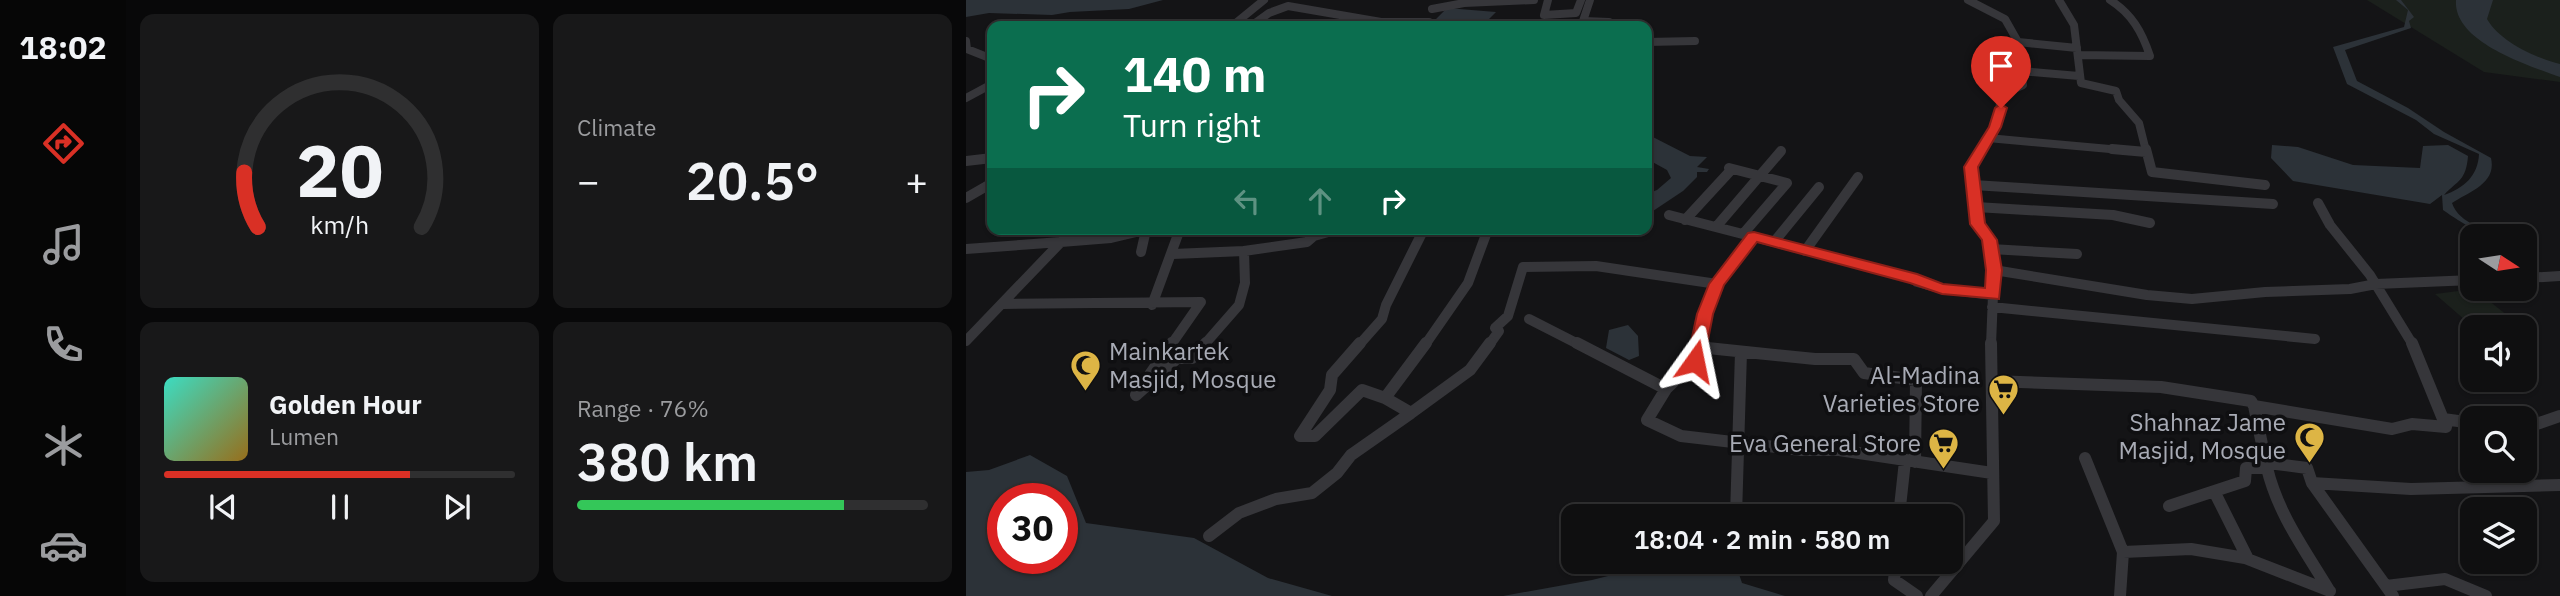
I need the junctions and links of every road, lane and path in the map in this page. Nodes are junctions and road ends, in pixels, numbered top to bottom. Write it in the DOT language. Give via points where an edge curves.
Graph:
graph roads {
  1 [pos="1264,0"];
  2 [pos="1439,0"];
  3 [pos="1534,0"];
  4 [pos="1548,0"];
  5 [pos="1581,0"];
  6 [pos="1590,0"];
  7 [pos="1968,0"];
  8 [pos="2059,0"];
  9 [pos="2110,0"];
  10 [pos="1432,9"];
  11 [pos="1237,21"];
  12 [pos="1258,21"];
  13 [pos="1375,21"];
  14 [pos="1428,21"];
  15 [pos="1583,21"];
  16 [pos="966,41"];
  17 [pos="1695,41"];
  18 [pos="1652,42"];
  19 [pos="2018,42"];
  20 [pos="2078,52"];
  21 [pos="987,57"];
  22 [pos="2021,71"];
  23 [pos="2079,76"];
  24 [pos="987,87"];
  25 [pos="966,98"];
  26 [pos="1988,138"];
  27 [pos="1781,151"];
  28 [pos="2146,152"];
  29 [pos="987,159"];
  30 [pos="966,161"];
  31 [pos="1760,176"];
  32 [pos="1858,177"];
  33 [pos="2265,184"];
  34 [pos="1973,185"];
  35 [pos="987,186"];
  36 [pos="1819,187"];
  37 [pos="966,198"];
  38 [pos="2318,203"];
  39 [pos="2273,204"];
  40 [pos="1976,207"];
  41 [pos="1669,215"];
  42 [pos="1685,220"];
  43 [pos="2150,223"];
  44 [pos="1716,227"];
  45 [pos="1069,235"];
  46 [pos="1125,235"];
  47 [pos="1146,235"];
  48 [pos="1178,235"];
  49 [pos="1318,235"];
  50 [pos="1421,235"];
  51 [pos="1486,235"];
  52 [pos="1748,235"];
  53 [pos="1061,242"];
  54 [pos="1774,242"];
  55 [pos="966,249"];
  56 [pos="1991,249"];
  57 [pos="1244,251"];
  58 [pos="1805,251"];
  59 [pos="1141,252"];
  60 [pos="1173,254"];
  61 [pos="2077,254"];
  62 [pos="1994,270"];
  63 [pos="2560,276"];
  64 [pos="2538,277"];
  65 [pos="2460,281"];
  66 [pos="1717,284"];
  67 [pos="2375,284"];
  68 [pos="1993,295"];
  69 [pos="1003,304"];
  70 [pos="1152,305"];
  71 [pos="1992,307"];
  72 [pos="1530,319"];
  73 [pos="2315,339"];
  74 [pos="966,341"];
  75 [pos="1698,347"];
  76 [pos="1741,352"];
  77 [pos="1992,381"];
  78 [pos="1666,390"];
  79 [pos="1385,398"];
  80 [pos="2254,406"];
  81 [pos="1410,413"];
  82 [pos="2560,416"];
  83 [pos="2443,419"];
  84 [pos="2460,421"];
  85 [pos="2537,424"];
  86 [pos="1739,442"];
  87 [pos="2085,458"];
  88 [pos="1910,461"];
  89 [pos="2267,465"];
  90 [pos="1992,473"];
  91 [pos="2312,483"];
  92 [pos="2560,485"];
  93 [pos="2215,493"];
  94 [pos="1736,504"];
  95 [pos="1901,504"];
  96 [pos="2169,506"];
  97 [pos="1209,536"];
  98 [pos="2123,552"];
  99 [pos="2248,559"];
  100 [pos="1895,574"];
  101 [pos="2390,591"];
  102 [pos="2330,593"];
  103 [pos="1917,596"];
  104 [pos="1931,596"];
  105 [pos="2120,596"];
  106 [pos="2486,596"];
  1 -- 11 [label="street"];
  2 -- 10 [label="street"];
  3 -- 10 [label="street"];
  4 -- 5 [label="street" via="1544,15 1576,13"];
  6 -- 15 [label="street"];
  7 -- 19 [label="street" via="2005,19"];
  8 -- 20 [label="street" via="2074,25"];
  9 -- 20 [label="street" via="2133,19 2150,55"];
  10 -- 14 [label="street"];
  12 -- 13 [label="street" via="1288,6"];
  16 -- 21 [label="street" via="967,49"];
  17 -- 18 [label="street"];
  19 -- 20 [label="street"];
  19 -- 22 [label="street"];
  20 -- 23 [label="street"];
  22 -- 23 [label="street"];
  22 -- 26 [label="street" via="2023,85 2001,90 2001,108"];
  23 -- 28 [label="street" via="2081,83 2116,91 2139,123"];
  24 -- 25 [label="street"];
  26 -- 28 [label="street"];
  26 -- 34 [label="street" via="1971,167"];
  27 -- 31 [label="street"];
  28 -- 33 [label="street" via="2152,172"];
  29 -- 30 [label="street"];
  31 -- 42 [label="street" via="1730,169"];
  31 -- 44 [label="street"];
  31 -- 52 [label="street" via="1787,183"];
  32 -- 58 [label="street"];
  34 -- 39 [label="street"];
  34 -- 40 [label="street"];
  35 -- 37 [label="street"];
  36 -- 54 [label="street"];
  38 -- 67 [label="street"];
  40 -- 43 [label="street" via="2113,215"];
  40 -- 56 [label="street" via="1978,224"];
  41 -- 42 [label="street"];
  42 -- 44 [label="street"];
  44 -- 52 [label="street"];
  45 -- 53 [label="street"];
  46 -- 53 [label="street"];
  47 -- 59 [label="street"];
  48 -- 60 [label="street"];
  49 -- 57 [label="street" via="1307,242"];
  50 -- 79 [label="street" via="1382,319 1332,375 1330,390 1300,436 1315,436 1362,390"];
  51 -- 79 [label="street" via="1475,272 1450,316"];
  52 -- 54 [label="street"];
  52 -- 66 [label="street"];
  53 -- 55 [label="street"];
  53 -- 69 [label="street"];
  54 -- 58 [label="street"];
  56 -- 61 [label="street"];
  56 -- 62 [label="street"];
  57 -- 60 [label="street"];
  57 -- 70 [label="street" via="1242,302 1192,358 1177,358 1136,395 1201,302"];
  58 -- 68 [label="street" via="1942,289"];
  60 -- 70 [label="street"];
  62 -- 67 [label="street" via="2192,299"];
  62 -- 68 [label="street"];
  63 -- 64 [label="street"];
  65 -- 67 [label="street"];
  66 -- 75 [label="street"];
  66 -- 81 [label="street" via="1614,269 1547,264 1523,267 1508,316 1495,328 1499,331 1470,370"];
  67 -- 83 [label="street" via="2415,349"];
  68 -- 71 [label="street"];
  69 -- 70 [label="street"];
  69 -- 74 [label="street"];
  71 -- 73 [label="street"];
  71 -- 77 [label="street"];
  72 -- 78 [label="street"];
  75 -- 76 [label="street"];
  75 -- 78 [label="street" via="1695,361"];
  76 -- 86 [label="street"];
  76 -- 88 [label="street" via="1854,359 1864,373 1916,380"];
  77 -- 80 [label="street" via="2161,387 2251,401"];
  77 -- 90 [label="street"];
  78 -- 86 [label="street" via="1647,420 1681,436"];
  79 -- 81 [label="street"];
  80 -- 83 [label="street" via="2392,429 2412,424 2446,427"];
  80 -- 89 [label="street"];
  81 -- 97 [label="street" via="1351,454 1337,473 1312,493 1276,499 1239,513"];
  82 -- 85 [label="street"];
  83 -- 84 [label="street"];
  86 -- 88 [label="street"];
  86 -- 94 [label="street"];
  87 -- 98 [label="street"];
  88 -- 90 [label="street"];
  88 -- 95 [label="street"];
  89 -- 91 [label="street" via="2306,468"];
  89 -- 93 [label="street" via="2246,468 2245,481"];
  89 -- 102 [label="street" via="2283,515"];
  90 -- 104 [label="street" via="1994,522"];
  91 -- 92 [label="street" via="2438,489"];
  91 -- 101 [label="street"];
  93 -- 96 [label="street"];
  93 -- 99 [label="street"];
  98 -- 99 [label="street" via="2191,549"];
  98 -- 105 [label="street"];
  99 -- 102 [label="street"];
  100 -- 103 [label="street" via="1894,580"];
  101 -- 106 [label="street" via="2445,579"];
}
